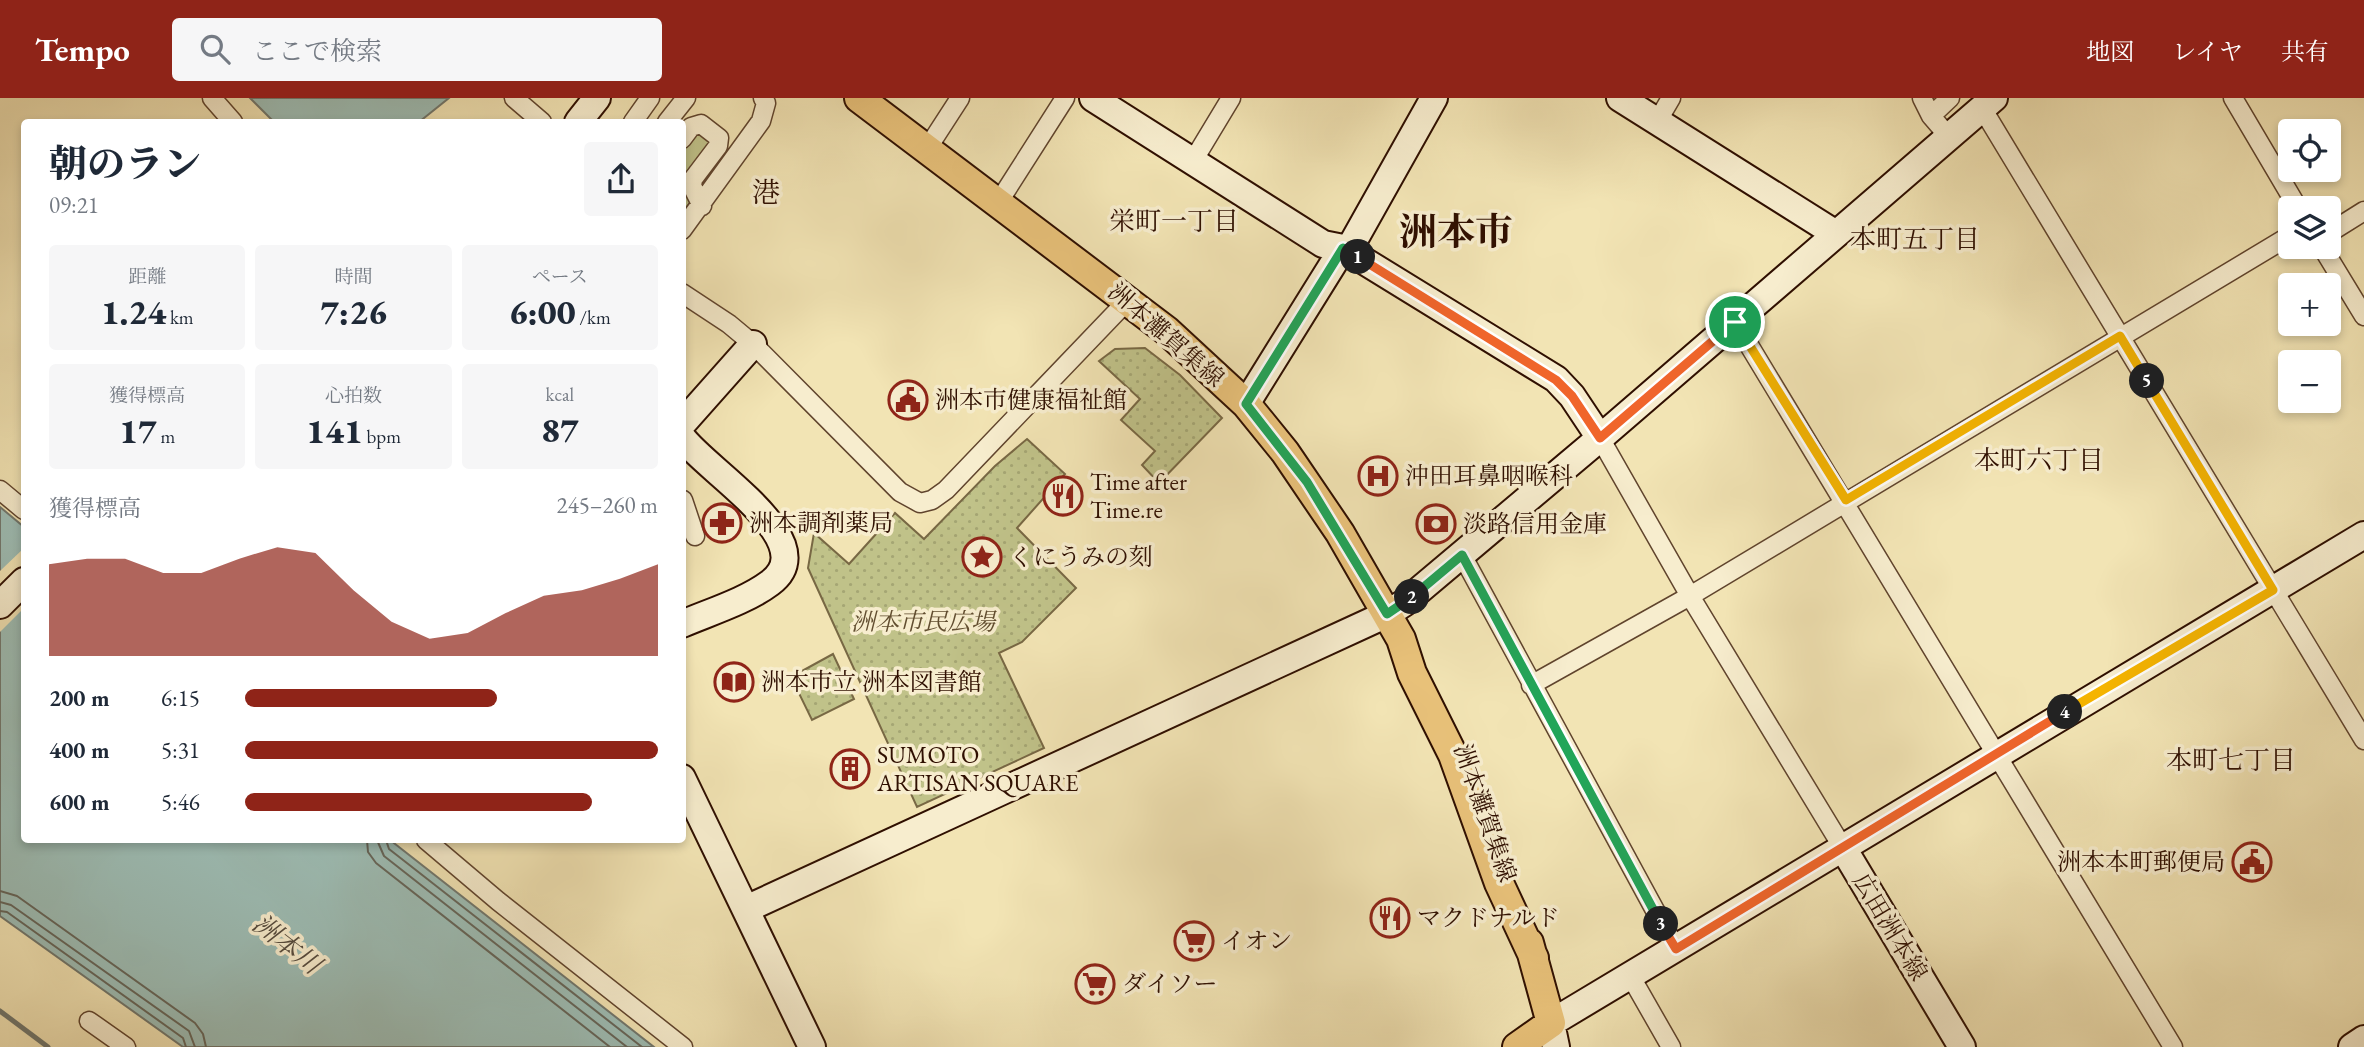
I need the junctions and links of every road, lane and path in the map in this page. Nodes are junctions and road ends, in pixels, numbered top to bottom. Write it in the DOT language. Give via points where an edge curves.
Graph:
graph roads {
  1 [pos="212,98"];
  2 [pos="514,98"];
  3 [pos="597,98"];
  4 [pos="650,98"];
  5 [pos="686,98"];
  6 [pos="763,98"];
  7 [pos="859,98"];
  8 [pos="960,98"];
  9 [pos="1065,98"];
  10 [pos="1093,98"];
  11 [pos="1231,98"];
  12 [pos="1434,98"];
  13 [pos="1620,98"];
  14 [pos="1671,98"];
  15 [pos="1922,98"];
  16 [pos="1950,98"];
  17 [pos="2233,98"];
  18 [pos="1988,103"];
  19 [pos="1931,116"];
  20 [pos="230,119"];
  21 [pos="538,119"];
  22 [pos="580,119"];
  23 [pos="635,119"];
  24 [pos="669,119"];
  25 [pos="1657,122"];
  26 [pos="686,134"];
  27 [pos="1949,136"];
  28 [pos="927,149"];
  29 [pos="1192,161"];
  30 [pos="2291,196"];
  31 [pos="998,203"];
  32 [pos="702,206"];
  33 [pos="2364,211"];
  34 [pos="686,225"];
  35 [pos="2341,225"];
  36 [pos="1836,234"];
  37 [pos="2278,243"];
  38 [pos="1345,249"];
  39 [pos="2329,259"];
  40 [pos="686,296"];
  41 [pos="1128,300"];
  42 [pos="2364,316"];
  43 [pos="1735,322"];
  44 [pos="2120,336"];
  45 [pos="753,344"];
  46 [pos="1246,404"];
  47 [pos="686,419"];
  48 [pos="1600,438"];
  49 [pos="686,441"];
  50 [pos="0,490"];
  51 [pos="1846,500"];
  52 [pos="21,508"];
  53 [pos="686,508"];
  54 [pos="2364,535"];
  55 [pos="695,537"];
  56 [pos="1462,555"];
  57 [pos="21,584"];
  58 [pos="2273,590"];
  59 [pos="1690,596"];
  60 [pos="0,605"];
  61 [pos="1387,614"];
  62 [pos="686,622"];
  63 [pos="1531,685"];
  64 [pos="2364,740"];
  65 [pos="1996,753"];
  66 [pos="686,786"];
  67 [pos="430,843"];
  68 [pos="1843,848"];
  69 [pos="746,909"];
  70 [pos="1676,949"];
  71 [pos="1631,977"];
  72 [pos="89,1021"];
  73 [pos="1553,1035"];
  74 [pos="2364,1039"];
  75 [pos="126,1047"];
  76 [pos="683,1047"];
  77 [pos="812,1047"];
  78 [pos="1517,1047"];
  79 [pos="1671,1047"];
  80 [pos="1962,1047"];
  81 [pos="2173,1047"];
  82 [pos="2352,1047"];
  1 -- 20 [label="street"];
  2 -- 21 [label="street"];
  3 -- 22 [label="street"];
  4 -- 23 [label="street"];
  5 -- 24 [label="street"];
  6 -- 32 [label="street" via="761,121"];
  7 -- 28 [label="main road, 洲本灘賀集線"];
  8 -- 28 [label="street"];
  9 -- 31 [label="street"];
  10 -- 29 [label="street"];
  11 -- 29 [label="street"];
  12 -- 38 [label="street"];
  13 -- 25 [label="street"];
  14 -- 25 [label="street"];
  15 -- 19 [label="street"];
  16 -- 19 [label="street"];
  17 -- 30 [label="street"];
  18 -- 27 [label="street"];
  18 -- 44 [label="street"];
  19 -- 27 [label="street"];
  25 -- 36 [label="street"];
  26 -- 32 [label="street" via="701,124 719,138 693,179"];
  27 -- 36 [label="street"];
  28 -- 31 [label="main road, 洲本灘賀集線"];
  29 -- 38 [label="street" via="1324,244"];
  31 -- 41 [label="main road, 洲本灘賀集線"];
  32 -- 34 [label="street"];
  33 -- 35 [label="street"];
  36 -- 43 [label="street"];
  37 -- 44 [label="street"];
  38 -- 46 [label="street"];
  38 -- 48 [label="street" via="1556,380"];
  39 -- 42 [label="street"];
  40 -- 45 [label="street"];
  41 -- 45 [label="street" via="946,490 920,503 901,492"];
  41 -- 46 [label="main road, 洲本灘賀集線"];
  43 -- 48 [label="street"];
  43 -- 51 [label="street"];
  44 -- 51 [label="street"];
  44 -- 58 [label="street"];
  45 -- 47 [label="street"];
  46 -- 61 [label="main road, 洲本灘賀集線" via="1313,492"];
  48 -- 56 [label="street"];
  48 -- 59 [label="street"];
  49 -- 62 [label="street" via="774,526 785,553 780,575 767,586"];
  50 -- 52 [label="street"];
  51 -- 59 [label="street"];
  51 -- 65 [label="street"];
  53 -- 55 [label="street"];
  54 -- 58 [label="street"];
  56 -- 61 [label="street"];
  56 -- 63 [label="street"];
  57 -- 60 [label="street"];
  58 -- 64 [label="street"];
  58 -- 65 [label="street"];
  59 -- 63 [label="street"];
  59 -- 68 [label="street"];
  61 -- 69 [label="street"];
  61 -- 73 [label="main road, 洲本灘賀集線" via="1453,755 1499,883 1534,958"];
  63 -- 70 [label="street"];
  65 -- 68 [label="street"];
  65 -- 81 [label="street"];
  66 -- 69 [label="street"];
  67 -- 76 [label="street"];
  68 -- 70 [label="street, 広田洲本線"];
  68 -- 80 [label="street, 広田洲本線"];
  69 -- 77 [label="street"];
  70 -- 71 [label="street, 広田洲本線"];
  71 -- 73 [label="street, 広田洲本線"];
  71 -- 79 [label="street"];
  72 -- 75 [label="street"];
  73 -- 78 [label="main road"];
  74 -- 82 [label="street"];
}
